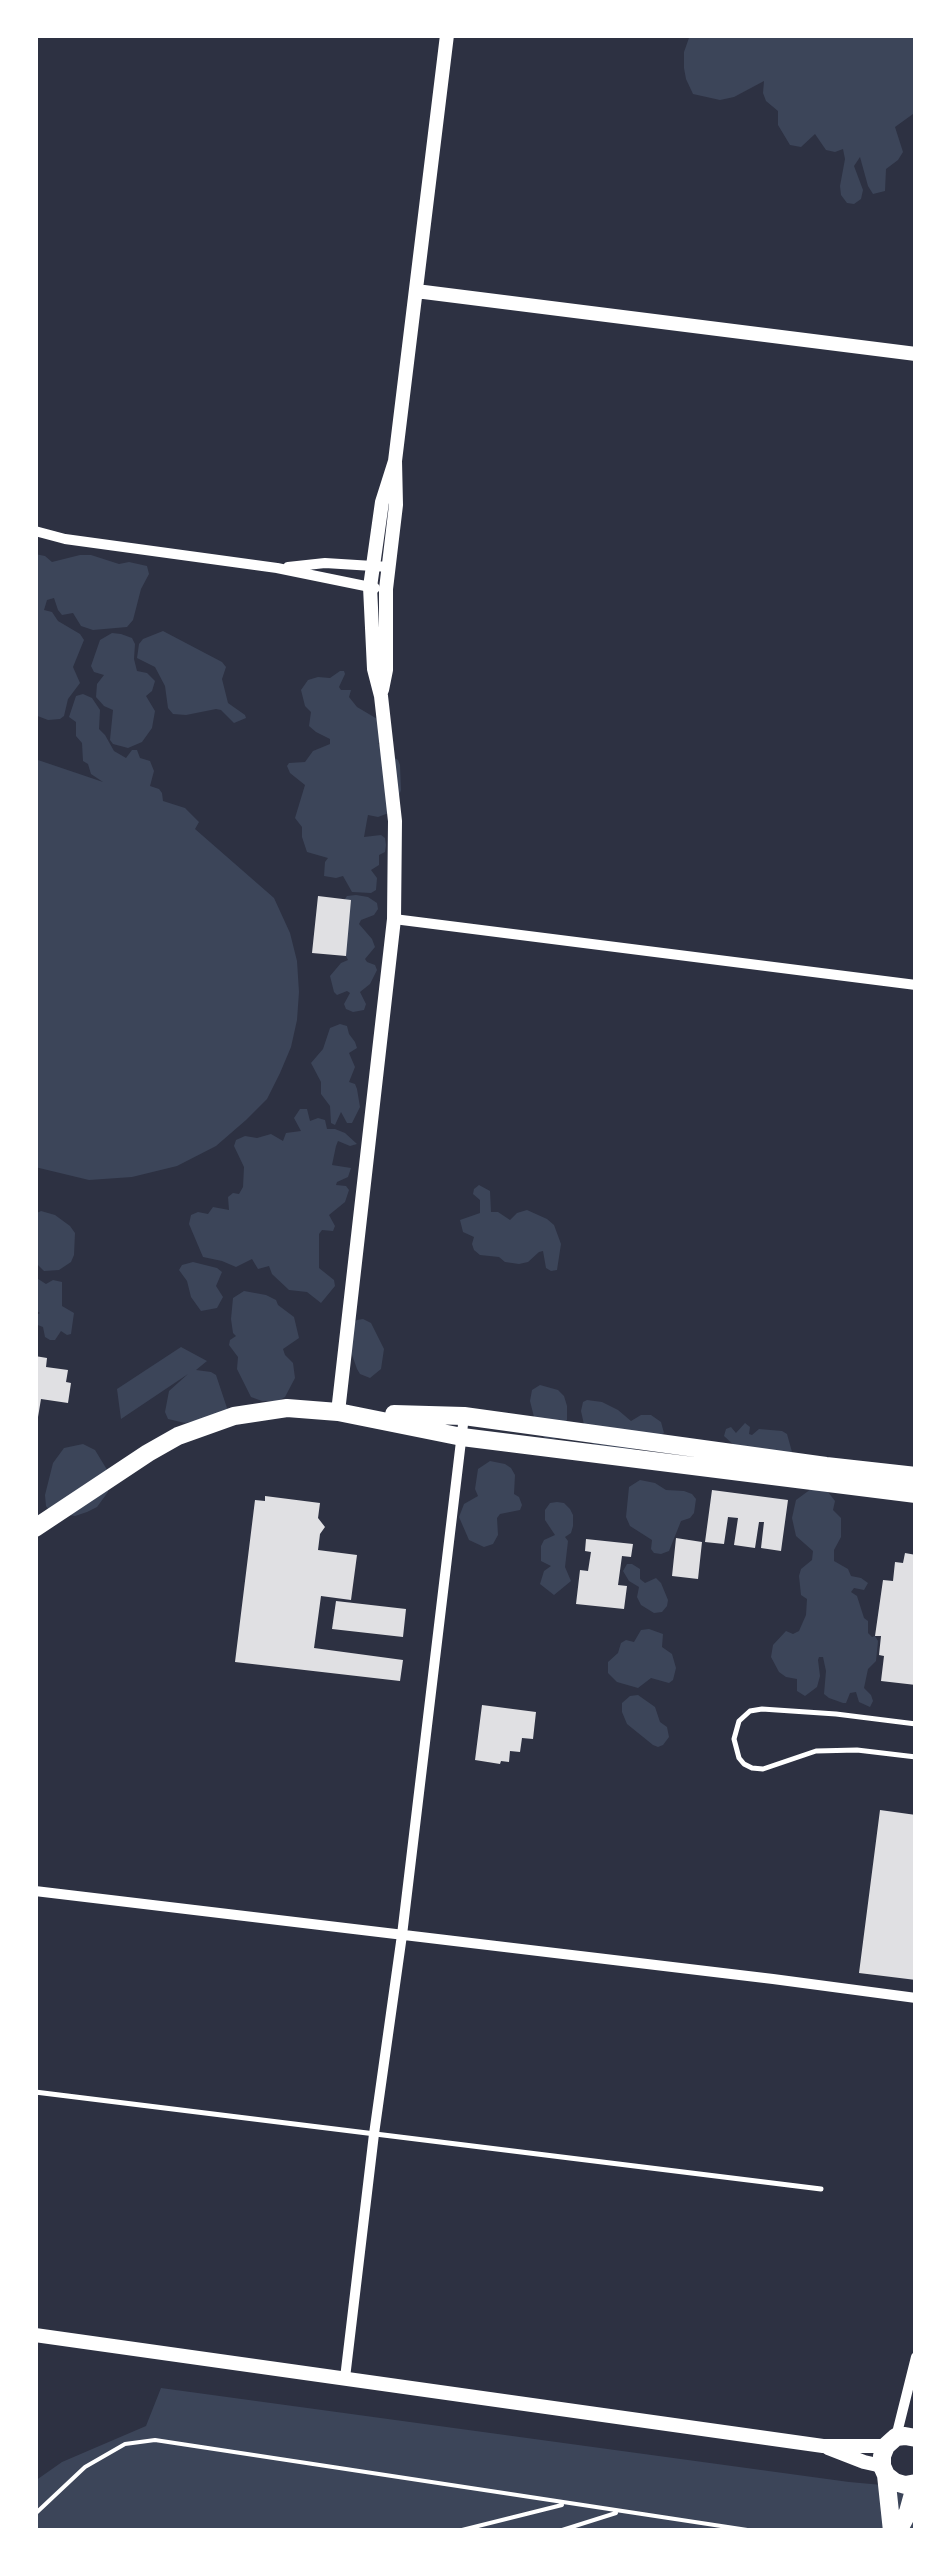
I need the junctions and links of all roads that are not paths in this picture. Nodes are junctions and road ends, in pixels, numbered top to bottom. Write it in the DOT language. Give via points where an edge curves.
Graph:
graph roads {
  1 [pos="448,35"];
  2 [pos="416,291"];
  3 [pos="916,354"];
  4 [pos="395,461"];
  5 [pos="35,531"];
  6 [pos="64,539"];
  7 [pos="35,541"];
  8 [pos="372,565"];
  9 [pos="389,567"];
  10 [pos="277,568"];
  11 [pos="370,588"];
  12 [pos="386,589"];
  13 [pos="381,696"];
  14 [pos="394,920"];
  15 [pos="916,985"];
  16 [pos="338,1412"];
  17 [pos="464,1416"];
  18 [pos="462,1437"];
  19 [pos="916,1476"];
  20 [pos="916,1494"];
  21 [pos="35,1528"];
  22 [pos="916,1724"];
  23 [pos="916,1757"];
  24 [pos="35,1890"];
  25 [pos="402,1935"];
  26 [pos="916,1998"];
  27 [pos="35,2092"];
  28 [pos="374,2134"];
  29 [pos="821,2189"];
  30 [pos="35,2335"];
  31 [pos="916,2357"];
  32 [pos="345,2378"];
  33 [pos="916,2438"];
  34 [pos="891,2442"];
  35 [pos="823,2446"];
  36 [pos="884,2471"];
  37 [pos="916,2483"];
  38 [pos="895,2531"];
  1 -- 2 [label="street"];
  2 -- 3 [label="street"];
  2 -- 4 [label="street"];
  4 -- 8 [label="street"];
  4 -- 9 [label="street"];
  5 -- 6 [label="street"];
  6 -- 7 [label="street"];
  6 -- 10 [label="street"];
  8 -- 9 [label="street"];
  8 -- 10 [label="street"];
  8 -- 11 [label="street"];
  9 -- 12 [label="street"];
  10 -- 11 [label="street"];
  11 -- 12 [label="street"];
  11 -- 13 [label="street"];
  12 -- 13 [label="street"];
  13 -- 14 [label="street" via="394,821"];
  14 -- 15 [label="street"];
  14 -- 16 [label="street"];
  16 -- 17 [label="main road"];
  16 -- 18 [label="main road"];
  16 -- 21 [label="main road" via="263,1410 208,1424 148,1453"];
  17 -- 18 [label="street"];
  17 -- 19 [label="main road"];
  18 -- 20 [label="main road"];
  18 -- 25 [label="street"];
  22 -- 23 [label="lane" via="762,1710 739,1720 734,1738 739,1758 752,1768 816,1751"];
  24 -- 25 [label="street"];
  25 -- 26 [label="street"];
  25 -- 28 [label="street"];
  27 -- 28 [label="lane"];
  28 -- 29 [label="lane"];
  28 -- 32 [label="street"];
  30 -- 32 [label="street"];
  31 -- 34 [label="street"];
  32 -- 35 [label="street"];
  33 -- 34 [label="main road"];
  34 -- 35 [label="street"];
  34 -- 36 [label="main road" via="882,2456"];
  35 -- 36 [label="street"];
  36 -- 37 [label="main road" via="895,2482"];
  36 -- 38 [label="main road"];
  37 -- 38 [label="main road"];
}
